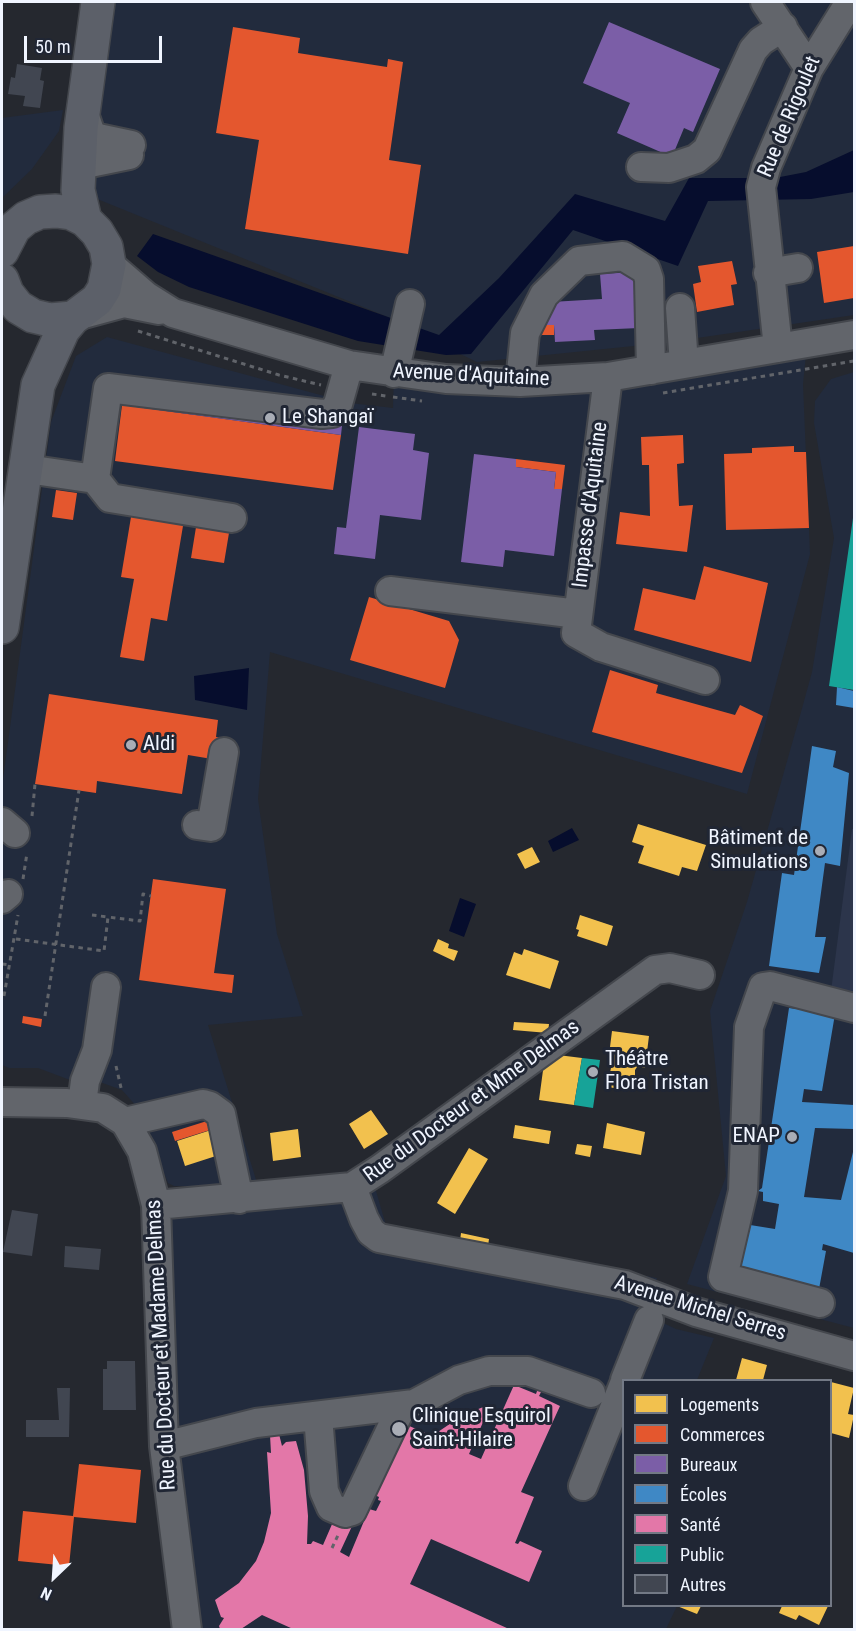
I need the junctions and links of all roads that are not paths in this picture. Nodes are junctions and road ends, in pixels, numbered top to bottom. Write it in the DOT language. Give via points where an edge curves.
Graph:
graph roads {
  1 [pos="98,2"];
  2 [pos="765,2"];
  3 [pos="850,2"];
  4 [pos="783,27"];
  5 [pos="808,68"];
  6 [pos="82,120"];
  7 [pos="80,165"];
  8 [pos="641,166"];
  9 [pos="40,212"];
  10 [pos="85,220"];
  11 [pos="3,245"];
  12 [pos="109,264"];
  13 [pos="798,268"];
  14 [pos="768,273"];
  15 [pos="7,293"];
  16 [pos="410,304"];
  17 [pos="680,308"];
  18 [pos="173,313"];
  19 [pos="74,317"];
  20 [pos="855,335"];
  21 [pos="778,348"];
  22 [pos="684,364"];
  23 [pos="349,365"];
  24 [pos="394,373"];
  25 [pos="608,377"];
  26 [pos="520,382"];
  27 [pos="652,382"];
  28 [pos="38,385"];
  29 [pos="95,479"];
  30 [pos="17,493"];
  31 [pos="232,518"];
  32 [pos="390,591"];
  33 [pos="577,623"];
  34 [pos="2,627"];
  35 [pos="705,680"];
  36 [pos="224,752"];
  37 [pos="197,825"];
  38 [pos="700,975"];
  39 [pos="106,987"];
  40 [pos="855,1008"];
  41 [pos="2,1102"];
  42 [pos="82,1104"];
  43 [pos="125,1122"];
  44 [pos="352,1187"];
  45 [pos="239,1199"];
  46 [pos="156,1205"];
  47 [pos="819,1303"];
  48 [pos="648,1320"];
  49 [pos="855,1356"];
  50 [pos="625,1379"];
  51 [pos="622,1387"];
  52 [pos="591,1393"];
  53 [pos="402,1406"];
  54 [pos="318,1416"];
  55 [pos="164,1446"];
  56 [pos="583,1486"];
  57 [pos="187,1629"];
  1 -- 6 [label="main road"];
  2 -- 4 [label="street"];
  3 -- 5 [label="street, Rue de Rigoulet"];
  4 -- 5 [label="street"];
  4 -- 8 [label="street" via="753,50 707,150 696,159 669,168"];
  5 -- 14 [label="street, Rue de Rigoulet" via="761,187"];
  6 -- 7 [label="main road"];
  6 -- 7 [label="street" via="91,134 130,150"];
  6 -- 9 [label="main road" via="52,200"];
  7 -- 10 [label="main road" via="78,190"];
  9 -- 10 [label="main road" via="71,213"];
  9 -- 11 [label="main road" via="14,228"];
  10 -- 12 [label="main road" via="102,239"];
  12 -- 18 [label="street, Avenue d'Aquitaine"];
  12 -- 19 [label="main road" via="104,289 92,305"];
  13 -- 14 [label="street"];
  14 -- 21 [label="street, Rue de Rigoulet"];
  15 -- 19 [label="main road" via="33,316 51,320"];
  15 -- 28 [label="main road" via="28,326"];
  16 -- 24 [label="street"];
  17 -- 22 [label="street"];
  18 -- 19 [label="street" via="124,303"];
  18 -- 23 [label="street, Avenue d'Aquitaine"];
  19 -- 28 [label="main road" via="63,330"];
  20 -- 21 [label="street, Avenue d'Aquitaine"];
  21 -- 22 [label="street, Avenue d'Aquitaine"];
  22 -- 27 [label="street, Avenue d'Aquitaine"];
  23 -- 24 [label="street, Avenue d'Aquitaine"];
  23 -- 29 [label="street" via="338,404 332,413 322,414 108,387"];
  24 -- 26 [label="street, Avenue d'Aquitaine"];
  25 -- 26 [label="street, Avenue d'Aquitaine"];
  25 -- 27 [label="street, Avenue d'Aquitaine"];
  25 -- 33 [label="street, Impasse d'Aquitaine"];
  26 -- 27 [label="street" via="525,333 544,295 579,261 623,256 646,270"];
  28 -- 30 [label="main road"];
  29 -- 30 [label="street"];
  29 -- 31 [label="street" via="110,498"];
  30 -- 34 [label="main road"];
  32 -- 33 [label="street"];
  33 -- 35 [label="street" via="601,647"];
  36 -- 37 [label="street" via="212,827"];
  38 -- 44 [label="street, Rue du Docteur et Mme Delmas" via="670,968 655,970"];
  39 -- 42 [label="street" via="98,1050 85,1081"];
  40 -- 47 [label="street" via="763,987 749,1027 743,1191 723,1277"];
  41 -- 42 [label="street, Rue du Docteur et Madame Delmas"];
  42 -- 43 [label="street, Rue du Docteur et Madame Delmas" via="103,1108"];
  43 -- 45 [label="street" via="203,1104 210,1106 221,1114"];
  43 -- 46 [label="street, Rue du Docteur et Madame Delmas" via="142,1151"];
  44 -- 45 [label="street, Rue du Docteur et Mme Delmas"];
  44 -- 49 [label="street, Avenue Michel Serres" via="364,1219 379,1238 626,1285 696,1312"];
  45 -- 46 [label="street, Rue du Docteur et Mme Delmas"];
  46 -- 55 [label="street, Rue du Docteur et Madame Delmas"];
  48 -- 50 [label="street"];
  51 -- 56 [label="street"];
  52 -- 53 [label="street" via="528,1371 502,1370 459,1380 414,1404"];
  53 -- 54 [label="street"];
  53 -- 54 [label="street" via="352,1511 345,1513 331,1507 324,1491"];
  54 -- 55 [label="street" via="256,1422"];
  55 -- 57 [label="street, Rue du Docteur et Madame Delmas"];
}
